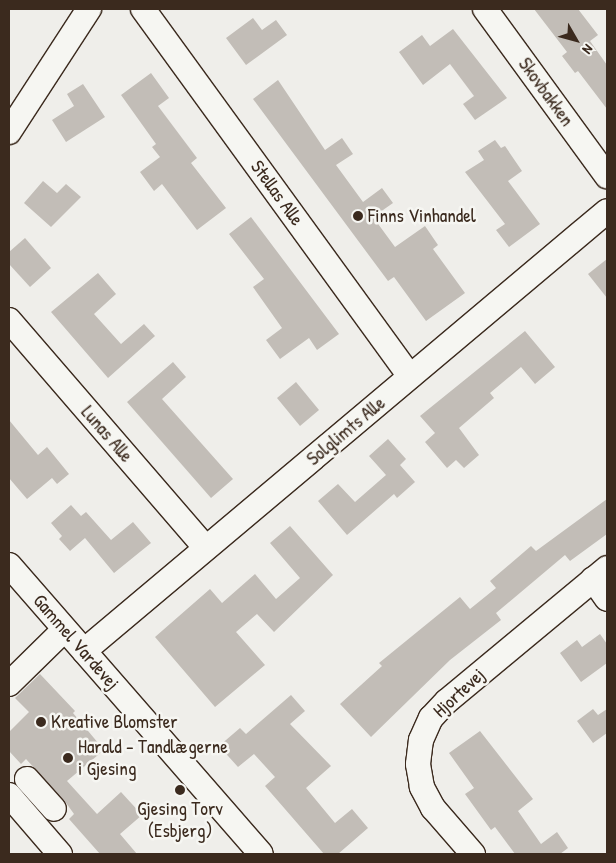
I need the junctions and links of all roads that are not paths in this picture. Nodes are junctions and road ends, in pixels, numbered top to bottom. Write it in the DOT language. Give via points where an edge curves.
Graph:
graph roads {
  1 [pos="89,9"];
  2 [pos="143,9"];
  3 [pos="485,9"];
  4 [pos="9,132"];
  5 [pos="607,176"];
  6 [pos="607,211"];
  7 [pos="9,320"];
  8 [pos="410,376"];
  9 [pos="206,548"];
  10 [pos="9,565"];
  11 [pos="600,574"];
  12 [pos="607,599"];
  13 [pos="65,629"];
  14 [pos="84,650"];
  15 [pos="9,684"];
  16 [pos="40,794"];
  17 [pos="15,803"];
  18 [pos="60,854"];
  19 [pos="261,854"];
  20 [pos="473,854"];
  1 -- 4 [label="street"];
  2 -- 8 [label="street, Stellas Alle"];
  3 -- 5 [label="street, Skovbakken"];
  6 -- 8 [label="street, Solglimts Alle"];
  7 -- 9 [label="street, Lunas Alle"];
  8 -- 9 [label="street, Solglimts Alle"];
  9 -- 14 [label="street, Solglimts Alle"];
  10 -- 13 [label="street, Gammel Vardevej"];
  11 -- 12 [label="street"];
  11 -- 20 [label="street, Hjortevej" via="447,701 431,718 421,740 418,764 422,787 433,808"];
  13 -- 14 [label="street, Gammel Vardevej"];
  13 -- 15 [label="street"];
  14 -- 19 [label="street, Gammel Vardevej"];
  16 -- 17 [label="street"];
  17 -- 18 [label="street"];
}
